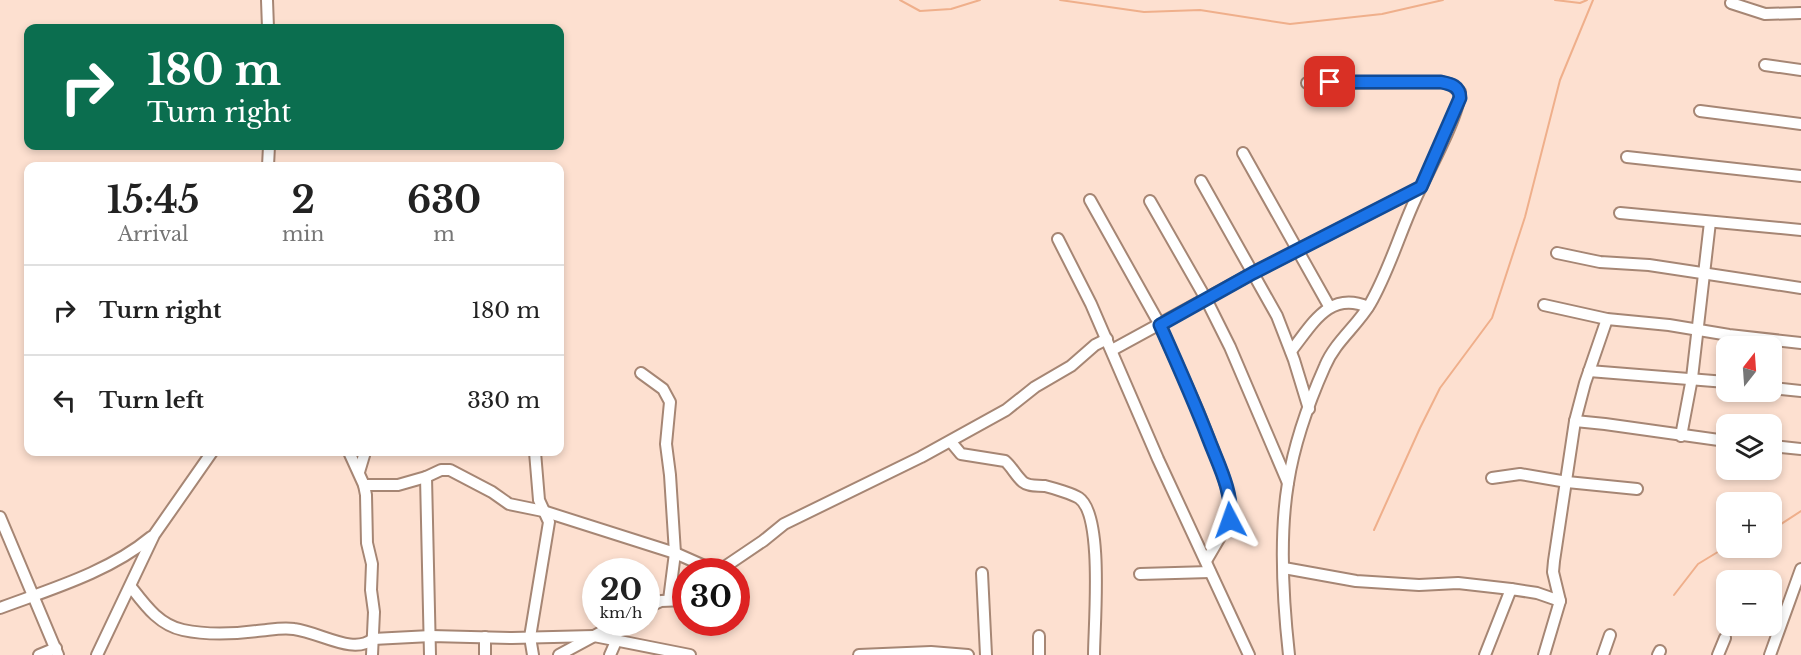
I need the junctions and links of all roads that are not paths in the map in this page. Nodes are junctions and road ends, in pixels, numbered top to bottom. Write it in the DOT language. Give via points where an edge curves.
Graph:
graph roads {
  1 [pos="267,0"];
  2 [pos="1731,3"];
  3 [pos="1801,13"];
  4 [pos="268,24"];
  5 [pos="1764,65"];
  6 [pos="1801,70"];
  7 [pos="1307,82"];
  8 [pos="1700,111"];
  9 [pos="1801,124"];
  10 [pos="1243,153"];
  11 [pos="1627,157"];
  12 [pos="1801,176"];
  13 [pos="1201,181"];
  14 [pos="1421,187"];
  15 [pos="1090,200"];
  16 [pos="1150,201"];
  17 [pos="1620,213"];
  18 [pos="1710,222"];
  19 [pos="1801,230"];
  20 [pos="1058,239"];
  21 [pos="1296,250"];
  22 [pos="1557,253"];
  23 [pos="1703,272"];
  24 [pos="1253,273"];
  25 [pos="1801,288"];
  26 [pos="1206,299"];
  27 [pos="1544,305"];
  28 [pos="1329,306"];
  29 [pos="1368,307"];
  30 [pos="1606,319"];
  31 [pos="1160,325"];
  32 [pos="1698,330"];
  33 [pos="1107,339"];
  34 [pos="1801,343"];
  35 [pos="1112,350"];
  36 [pos="1291,351"];
  37 [pos="1589,371"];
  38 [pos="641,373"];
  39 [pos="1692,378"];
  40 [pos="1716,381"];
  41 [pos="1782,389"];
  42 [pos="1801,391"];
  43 [pos="1309,409"];
  44 [pos="1575,422"];
  45 [pos="1681,435"];
  46 [pos="1716,440"];
  47 [pos="951,442"];
  48 [pos="1782,447"];
  49 [pos="1801,448"];
  50 [pos="209,456"];
  51 [pos="351,456"];
  52 [pos="363,456"];
  53 [pos="535,456"];
  54 [pos="359,472"];
  55 [pos="426,477"];
  56 [pos="1492,478"];
  57 [pos="1567,482"];
  58 [pos="1288,483"];
  59 [pos="364,486"];
  60 [pos="1637,489"];
  61 [pos="543,511"];
  62 [pos="0,517"];
  63 [pos="154,535"];
  64 [pos="11,542"];
  65 [pos="0,547"];
  66 [pos="675,553"];
  67 [pos="687,558"];
  68 [pos="737,558"];
  69 [pos="1206,561"];
  70 [pos="1284,568"];
  71 [pos="1801,569"];
  72 [pos="1210,572"];
  73 [pos="982,573"];
  74 [pos="1140,574"];
  75 [pos="130,587"];
  76 [pos="1511,589"];
  77 [pos="33,595"];
  78 [pos="669,600"];
  79 [pos="660,601"];
  80 [pos="1560,601"];
  81 [pos="0,608"];
  82 [pos="1610,635"];
  83 [pos="431,636"];
  84 [pos="594,636"];
  85 [pos="1039,636"];
  86 [pos="485,637"];
  87 [pos="530,637"];
  88 [pos="1725,638"];
  89 [pos="373,639"];
  90 [pos="617,639"];
  91 [pos="57,652"];
  92 [pos="39,655"];
  93 [pos="97,655"];
  94 [pos="372,655"];
  95 [pos="430,655"];
  96 [pos="485,655"];
  97 [pos="533,655"];
  98 [pos="559,655"];
  99 [pos="610,655"];
  100 [pos="690,655"];
  101 [pos="859,655"];
  102 [pos="896,655"];
  103 [pos="968,655"];
  104 [pos="986,655"];
  105 [pos="1039,655"];
  106 [pos="1094,655"];
  107 [pos="1249,655"];
  108 [pos="1289,655"];
  109 [pos="1485,655"];
  110 [pos="1544,655"];
  111 [pos="1603,655"];
  112 [pos="1718,655"];
  113 [pos="1770,655"];
  1 -- 4 [label="street"];
  2 -- 3 [label="street" via="1765,14"];
  5 -- 6 [label="street"];
  7 -- 14 [label="street" via="1441,82 1458,88 1460,98 1455,113"];
  8 -- 9 [label="street"];
  10 -- 21 [label="street"];
  11 -- 12 [label="street"];
  13 -- 24 [label="street"];
  14 -- 21 [label="street"];
  14 -- 29 [label="street"];
  15 -- 31 [label="street"];
  16 -- 26 [label="street"];
  17 -- 18 [label="street"];
  18 -- 19 [label="street"];
  18 -- 23 [label="street"];
  20 -- 33 [label="street"];
  21 -- 24 [label="street"];
  21 -- 28 [label="street"];
  22 -- 23 [label="street" via="1600,262"];
  23 -- 25 [label="street"];
  23 -- 32 [label="street"];
  24 -- 26 [label="street"];
  24 -- 36 [label="street"];
  26 -- 31 [label="street"];
  26 -- 58 [label="street"];
  27 -- 30 [label="street"];
  28 -- 29 [label="street" via="1344,302"];
  28 -- 36 [label="street"];
  29 -- 43 [label="street" via="1333,351"];
  30 -- 32 [label="street"];
  30 -- 37 [label="street"];
  31 -- 35 [label="street"];
  31 -- 69 [label="street" via="1198,411 1229,496 1230,520"];
  32 -- 34 [label="street"];
  32 -- 39 [label="street"];
  33 -- 35 [label="street"];
  33 -- 47 [label="street" via="1006,410"];
  35 -- 69 [label="street"];
  36 -- 43 [label="street"];
  37 -- 39 [label="street"];
  37 -- 44 [label="street"];
  38 -- 66 [label="street" via="663,389 670,402 666,444"];
  39 -- 40 [label="street"];
  39 -- 45 [label="street"];
  41 -- 42 [label="street"];
  43 -- 58 [label="street"];
  44 -- 45 [label="street"];
  44 -- 57 [label="street"];
  45 -- 46 [label="street"];
  47 -- 68 [label="street" via="794,518"];
  47 -- 106 [label="street" via="961,454 1005,460 1023,482 1077,497 1088,508 1094,543"];
  48 -- 49 [label="street"];
  50 -- 63 [label="street"];
  51 -- 54 [label="street"];
  52 -- 54 [label="street"];
  53 -- 61 [label="street"];
  54 -- 59 [label="street"];
  55 -- 59 [label="street" via="398,485"];
  55 -- 61 [label="street" via="450,470 509,504"];
  55 -- 83 [label="street"];
  56 -- 57 [label="street" via="1520,474"];
  57 -- 60 [label="street"];
  57 -- 80 [label="street" via="1553,572"];
  58 -- 70 [label="street"];
  59 -- 89 [label="street" via="372,564"];
  61 -- 66 [label="street"];
  61 -- 87 [label="street" via="549,522"];
  62 -- 64 [label="street"];
  63 -- 75 [label="street"];
  63 -- 77 [label="street" via="132,553"];
  64 -- 65 [label="street"];
  64 -- 77 [label="street"];
  66 -- 67 [label="street"];
  66 -- 78 [label="street"];
  69 -- 72 [label="street"];
  70 -- 76 [label="street" via="1356,581 1458,583"];
  70 -- 108 [label="street"];
  71 -- 113 [label="street"];
  72 -- 74 [label="street"];
  72 -- 107 [label="street"];
  73 -- 104 [label="street"];
  75 -- 89 [label="street" via="165,624 182,630 225,633 294,629 351,651 367,648"];
  75 -- 93 [label="street"];
  76 -- 80 [label="street"];
  76 -- 109 [label="street"];
  77 -- 81 [label="street"];
  77 -- 91 [label="street"];
  78 -- 79 [label="street"];
  80 -- 110 [label="street"];
  82 -- 111 [label="street"];
  83 -- 86 [label="street"];
  83 -- 89 [label="street"];
  83 -- 95 [label="street"];
  84 -- 87 [label="street"];
  84 -- 90 [label="street"];
  84 -- 98 [label="street"];
  85 -- 105 [label="street"];
  86 -- 87 [label="street"];
  86 -- 96 [label="street"];
  87 -- 97 [label="street"];
  88 -- 112 [label="street"];
  89 -- 94 [label="street"];
  90 -- 99 [label="street"];
  90 -- 100 [label="street"];
  91 -- 92 [label="street"];
  101 -- 102 [label="street"];
  102 -- 103 [label="street"];
}
